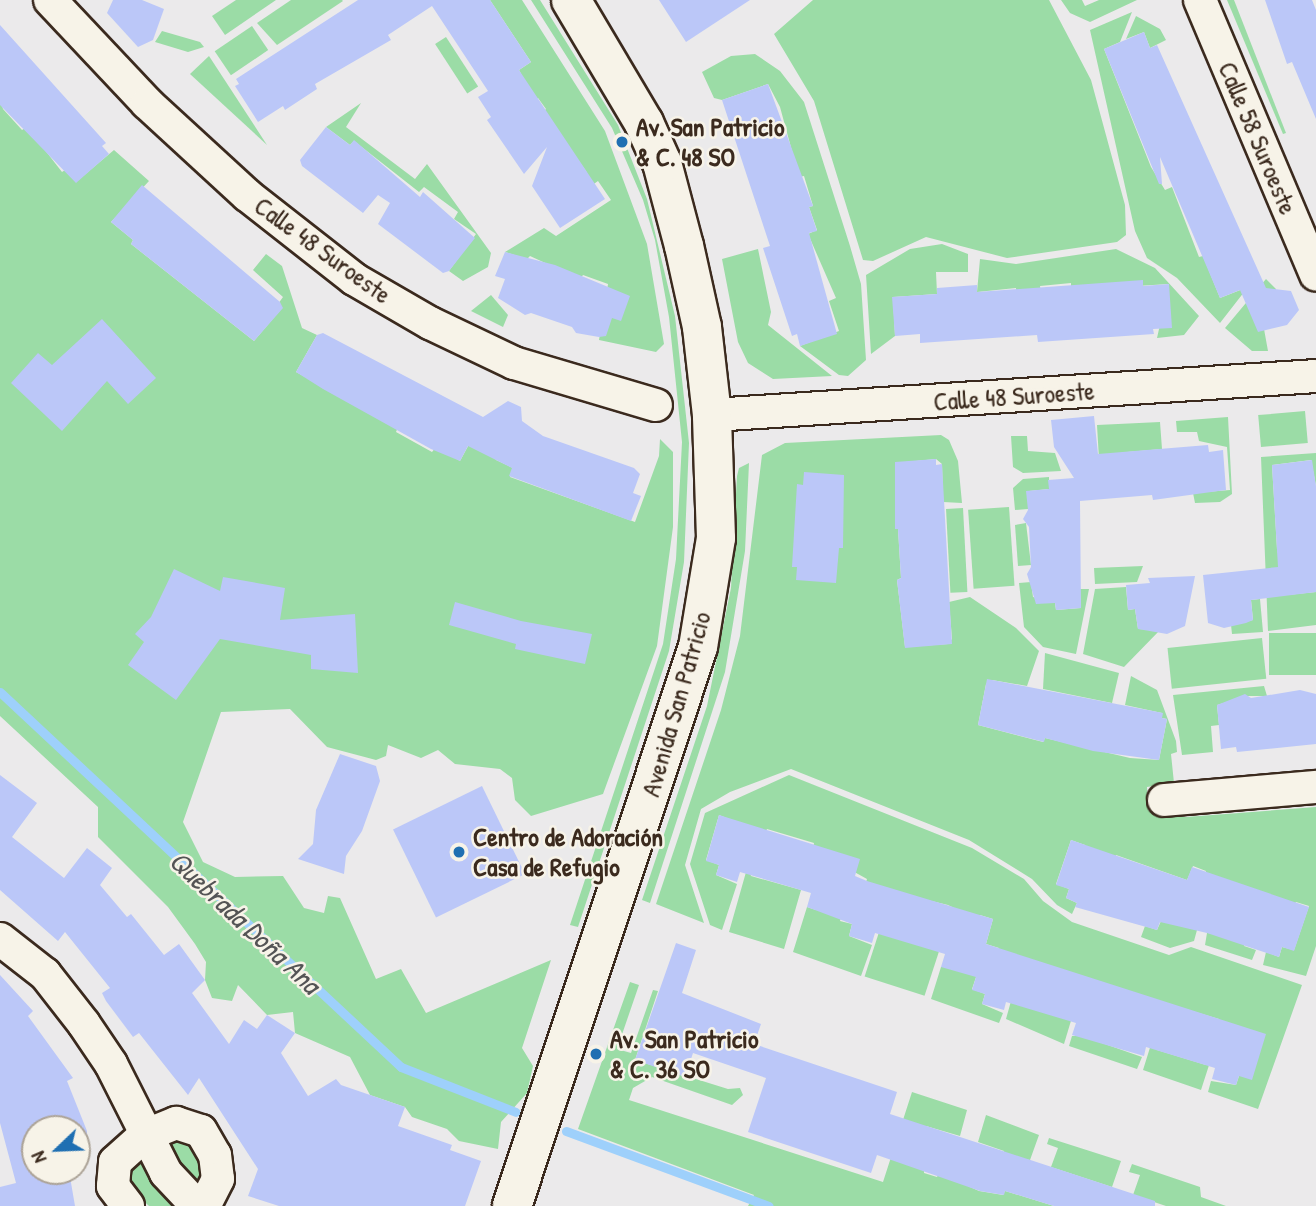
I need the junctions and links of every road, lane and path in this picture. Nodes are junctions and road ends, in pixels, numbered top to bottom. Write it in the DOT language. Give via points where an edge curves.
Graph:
graph roads {
  1 [pos="51,0"];
  2 [pos="570,0"];
  3 [pos="1200,0"];
  4 [pos="1316,275"];
  5 [pos="1316,376"];
  6 [pos="656,405"];
  7 [pos="712,415"];
  8 [pos="1316,787"];
  9 [pos="1164,800"];
  10 [pos="0,939"];
  11 [pos="144,1136"];
  12 [pos="128,1206"];
  13 [pos="197,1206"];
  14 [pos="204,1206"];
  15 [pos="512,1206"];
  1 -- 6 [label="street, Calle 48 Suroeste" via="147,103 237,186 354,279 514,363"];
  2 -- 7 [label="street, Avenida San Patricio" via="624,82 662,163 702,327"];
  3 -- 4 [label="street, Calle 58 Suroeste"];
  5 -- 7 [label="street, Calle 48 Suroeste"];
  7 -- 15 [label="street, Avenida San Patricio" via="716,538 698,647"];
  8 -- 9 [label="street"];
  10 -- 11 [label="street" via="45,974 84,1024 111,1063"];
  11 -- 12 [label="street" via="119,1157 112,1175 113,1186"];
  11 -- 13 [label="street" via="166,1173"];
  11 -- 14 [label="street" via="176,1123 201,1131 219,1167 215,1191"];
}
